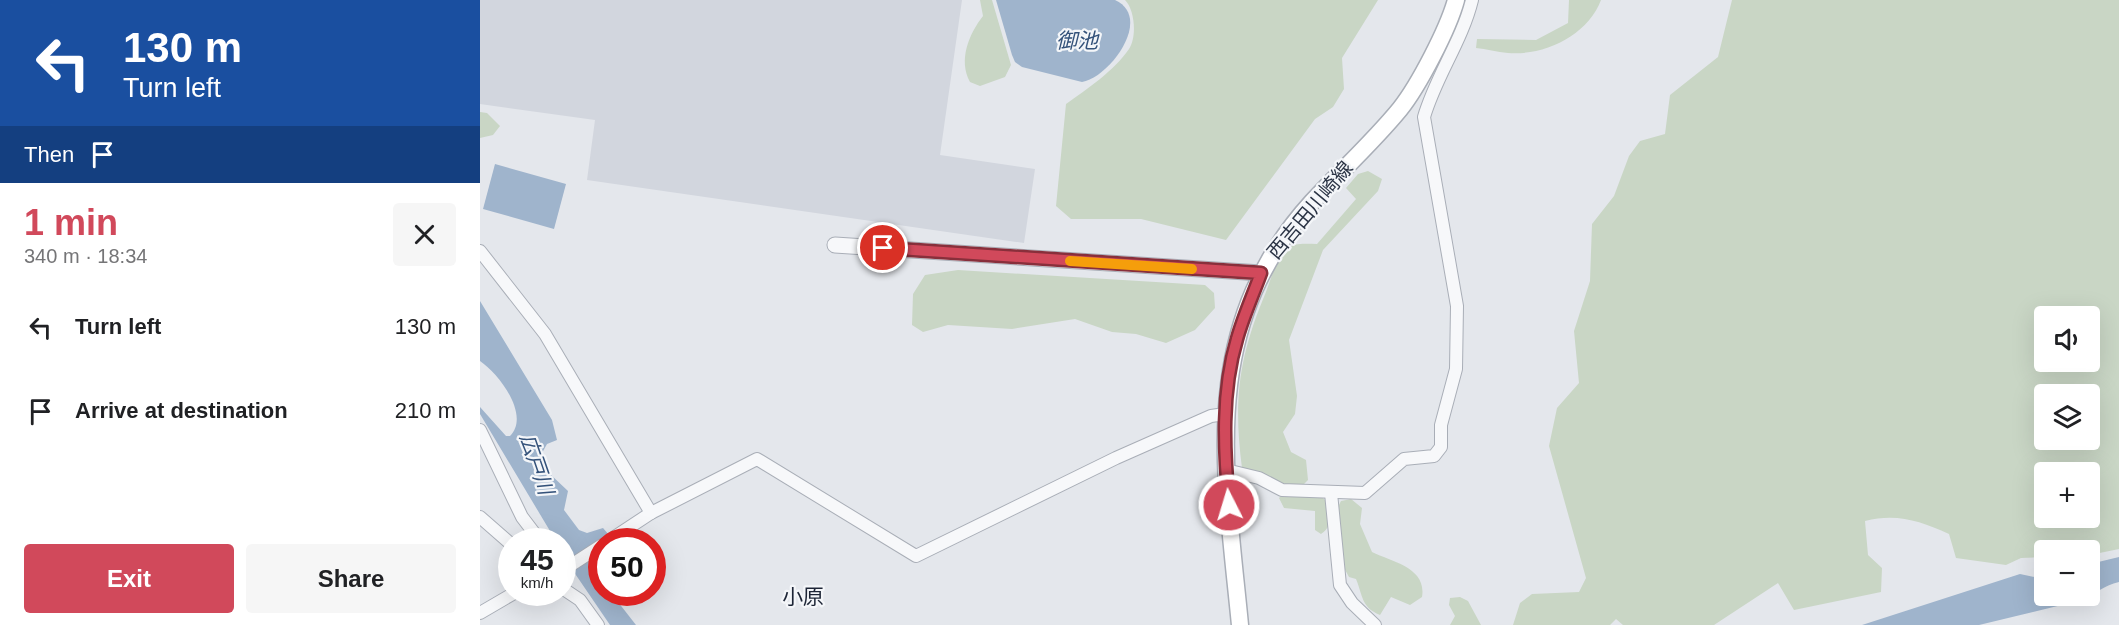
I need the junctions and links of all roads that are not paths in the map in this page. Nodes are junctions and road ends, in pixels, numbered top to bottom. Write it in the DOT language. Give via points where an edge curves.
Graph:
graph roads {
  1 [pos="1456,0"];
  2 [pos="1472,0"];
  3 [pos="835,245"];
  4 [pos="480,251"];
  5 [pos="1261,273"];
  6 [pos="1225,414"];
  7 [pos="480,430"];
  8 [pos="1226,470"];
  9 [pos="1330,493"];
  10 [pos="651,513"];
  11 [pos="480,517"];
  12 [pos="530,528"];
  13 [pos="628,528"];
  14 [pos="498,533"];
  15 [pos="576,597"];
  16 [pos="498,602"];
  17 [pos="480,613"];
  18 [pos="598,625"];
  19 [pos="1240,625"];
  20 [pos="1375,625"];
  1 -- 5 [label="main road, 西吉田川崎線" via="1428,62 1401,108 1293,225"];
  2 -- 9 [label="street" via="1468,18 1432,91 1424,117 1457,306 1456,369 1442,425 1441,447 1434,456 1404,459 1365,493"];
  3 -- 5 [label="street"];
  4 -- 10 [label="street" via="545,334"];
  5 -- 6 [label="main road, 西吉田川崎線" via="1236,339"];
  6 -- 8 [label="main road, 西吉田川崎線"];
  6 -- 10 [label="street" via="1211,416 1116,458 916,556 757,459"];
  7 -- 12 [label="street"];
  8 -- 9 [label="street" via="1259,478 1282,490"];
  8 -- 19 [label="main road, 西吉田川崎線"];
  9 -- 20 [label="street" via="1340,585"];
  10 -- 13 [label="street"];
  11 -- 14 [label="street"];
  15 -- 18 [label="street"];
  16 -- 17 [label="street"];
}
